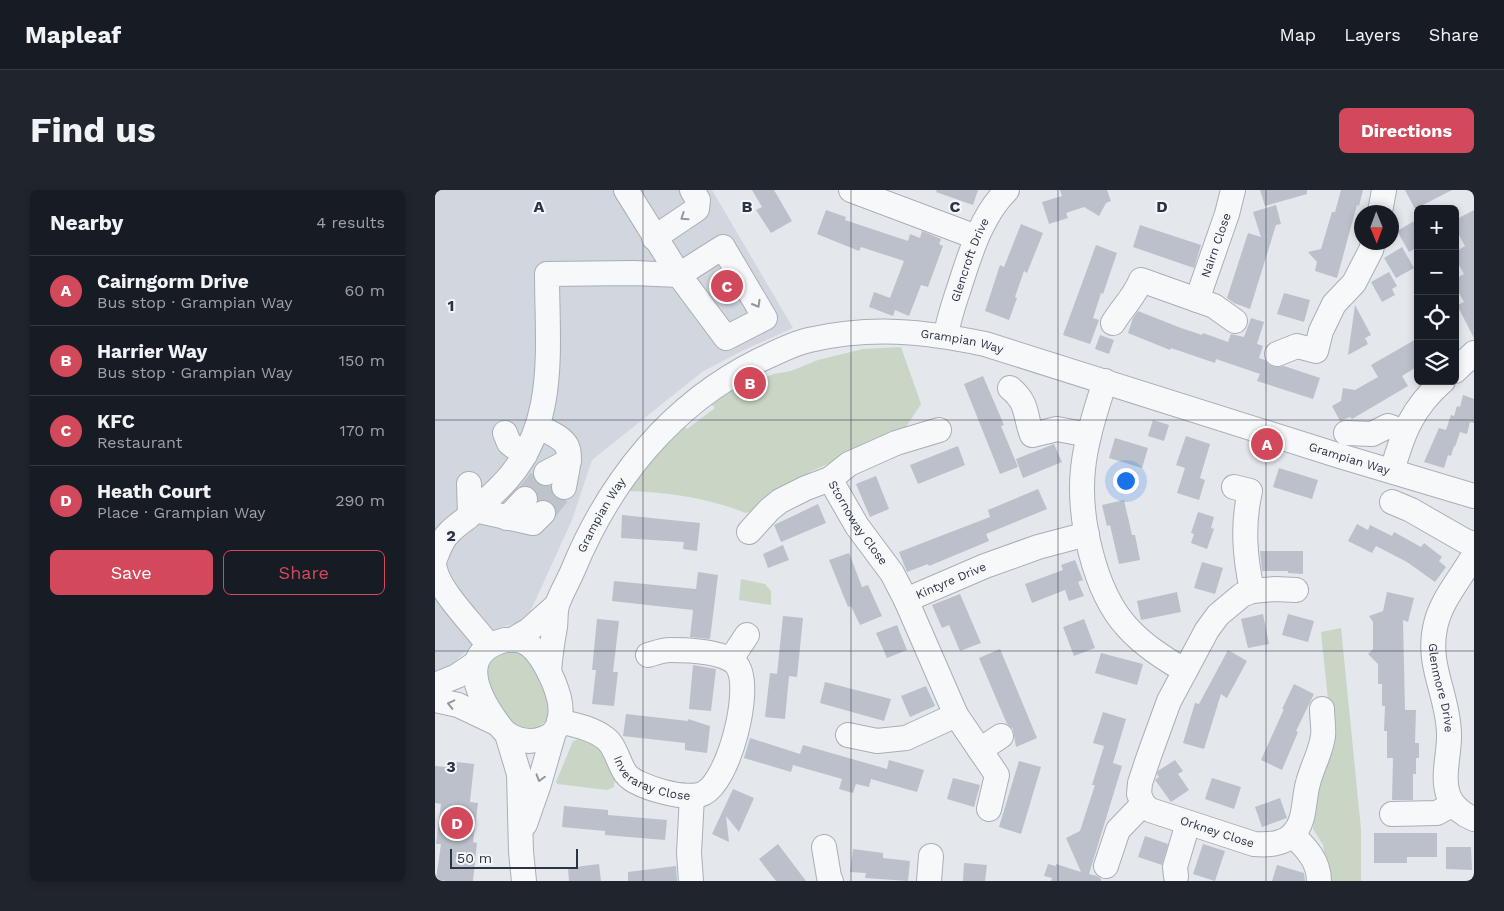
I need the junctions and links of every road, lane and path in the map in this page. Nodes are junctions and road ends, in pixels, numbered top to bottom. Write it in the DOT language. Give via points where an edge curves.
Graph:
graph roads {
  1 [pos="626,190"];
  2 [pos="692,190"];
  3 [pos="1007,190"];
  4 [pos="1233,190"];
  5 [pos="1384,190"];
  6 [pos="859,191"];
  7 [pos="1381,205"];
  8 [pos="976,237"];
  9 [pos="654,238"];
  10 [pos="1371,250"];
  11 [pos="1205,303"];
  12 [pos="1235,321"];
  13 [pos="1113,323"];
  14 [pos="946,335"];
  15 [pos="1277,354"];
  16 [pos="1105,381"];
  17 [pos="1439,385"];
  18 [pos="1009,388"];
  19 [pos="537,427"];
  20 [pos="939,430"];
  21 [pos="1346,432"];
  22 [pos="1404,432"];
  23 [pos="505,433"];
  24 [pos="1089,435"];
  25 [pos="525,455"];
  26 [pos="1392,471"];
  27 [pos="830,479"];
  28 [pos="555,480"];
  29 [pos="469,484"];
  30 [pos="1234,487"];
  31 [pos="1474,496"];
  32 [pos="1392,502"];
  33 [pos="526,511"];
  34 [pos="472,513"];
  35 [pos="749,532"];
  36 [pos="1087,534"];
  37 [pos="1474,544"];
  38 [pos="1474,555"];
  39 [pos="435,559"];
  40 [pos="435,569"];
  41 [pos="1296,590"];
  42 [pos="1252,591"];
  43 [pos="906,600"];
  44 [pos="557,605"];
  45 [pos="747,635"];
  46 [pos="512,640"];
  47 [pos="482,654"];
  48 [pos="648,655"];
  49 [pos="731,659"];
  50 [pos="1185,671"];
  51 [pos="549,672"];
  52 [pos="435,685"];
  53 [pos="435,700"];
  54 [pos="1322,709"];
  55 [pos="955,715"];
  56 [pos="557,727"];
  57 [pos="502,729"];
  58 [pos="847,736"];
  59 [pos="1001,736"];
  60 [pos="980,750"];
  61 [pos="692,796"];
  62 [pos="1143,804"];
  63 [pos="1453,804"];
  64 [pos="989,809"];
  65 [pos="1392,814"];
  66 [pos="1474,818"];
  67 [pos="1188,823"];
  68 [pos="522,832"];
  69 [pos="1301,843"];
  70 [pos="824,847"];
  71 [pos="931,856"];
  72 [pos="1106,866"];
  73 [pos="1176,876"];
  74 [pos="524,881"];
  75 [pos="691,881"];
  76 [pos="831,881"];
  77 [pos="929,881"];
  78 [pos="1319,881"];
  1 -- 9 [label="street"];
  2 -- 9 [label="street, one-way" via="698,200 697,209"];
  3 -- 8 [label="street, Glencroft Drive"];
  4 -- 11 [label="street, Nairn Close"];
  5 -- 7 [label="street"];
  6 -- 8 [label="street"];
  8 -- 14 [label="street, Glencroft Drive"];
  9 -- 19 [label="street" via="679,275 547,274 547,379"];
  10 -- 15 [label="street" via="1354,283 1334,304 1316,351 1297,346"];
  11 -- 12 [label="street"];
  11 -- 13 [label="street" via="1141,280 1136,293"];
  14 -- 16 [label="street, Grampian Way"];
  14 -- 44 [label="street, Grampian Way" via="873,330 807,341 766,358 713,387 667,425 638,457 592,529"];
  16 -- 24 [label="street"];
  16 -- 26 [label="street, Grampian Way"];
  17 -- 22 [label="street" via="1417,410"];
  18 -- 24 [label="street" via="1020,397 1032,435 1057,429"];
  19 -- 25 [label="street"];
  19 -- 28 [label="street" via="565,441 569,450 569,461"];
  20 -- 27 [label="street" via="896,443 849,464"];
  21 -- 22 [label="street" via="1372,434 1388,426"];
  22 -- 26 [label="street"];
  23 -- 25 [label="street" via="509,442"];
  24 -- 36 [label="street" via="1082,488"];
  25 -- 34 [label="street" via="502,485"];
  26 -- 31 [label="street, Grampian Way"];
  27 -- 35 [label="street, Stornoway Close" via="781,501"];
  27 -- 43 [label="street, Stornoway Close"];
  29 -- 34 [label="street"];
  30 -- 42 [label="street" via="1250,491 1246,508 1245,550"];
  32 -- 37 [label="street"];
  33 -- 34 [label="street"];
  34 -- 39 [label="street" via="446,536"];
  36 -- 43 [label="street, Kintyre Drive" via="985,566"];
  36 -- 50 [label="street" via="1102,584 1116,613 1145,644"];
  38 -- 63 [label="street, Glenmore Drive" via="1440,612 1432,640 1434,667 1448,721 1446,788"];
  40 -- 47 [label="street" via="443,589"];
  41 -- 42 [label="street"];
  42 -- 50 [label="street" via="1241,595 1218,615"];
  43 -- 55 [label="street, Kintyre Drive"];
  44 -- 46 [label="street, Grampian Way" via="529,630"];
  44 -- 51 [label="street, Grampian Way"];
  45 -- 49 [label="street"];
  46 -- 47 [label="street" via="494,643"];
  46 -- 51 [label="street" via="525,642 534,649"];
  47 -- 52 [label="street" via="457,676"];
  47 -- 57 [label="street" via="475,675 477,684"];
  48 -- 49 [label="street" via="669,650"];
  49 -- 61 [label="street, Inveraray Close" via="742,677 733,746 715,784 703,794"];
  50 -- 62 [label="street" via="1161,720 1140,783 1139,794"];
  51 -- 56 [label="street" via="561,709"];
  57 -- 53 [label="street, one-way" via="458,705"];
  54 -- 69 [label="street" via="1324,734 1307,785"];
  55 -- 58 [label="street" via="906,738 877,742"];
  55 -- 60 [label="street, Kintyre Drive"];
  56 -- 57 [label="street" via="539,740 527,741 517,739"];
  56 -- 61 [label="street, Inveraray Close" via="594,731 607,739 621,767 632,780"];
  56 -- 68 [label="street, one-way"];
  57 -- 68 [label="street" via="519,774"];
  59 -- 60 [label="street"];
  60 -- 64 [label="street, Kintyre Drive" via="997,775"];
  61 -- 75 [label="street"];
  62 -- 67 [label="street, Orkney Close" via="1150,810"];
  62 -- 72 [label="street" via="1118,830"];
  63 -- 65 [label="street" via="1437,813"];
  63 -- 66 [label="street"];
  67 -- 69 [label="street, Orkney Close" via="1254,844"];
  67 -- 73 [label="street" via="1175,867"];
  68 -- 74 [label="street"];
  69 -- 78 [label="street" via="1318,872"];
  70 -- 76 [label="street"];
  71 -- 77 [label="street"];
}
